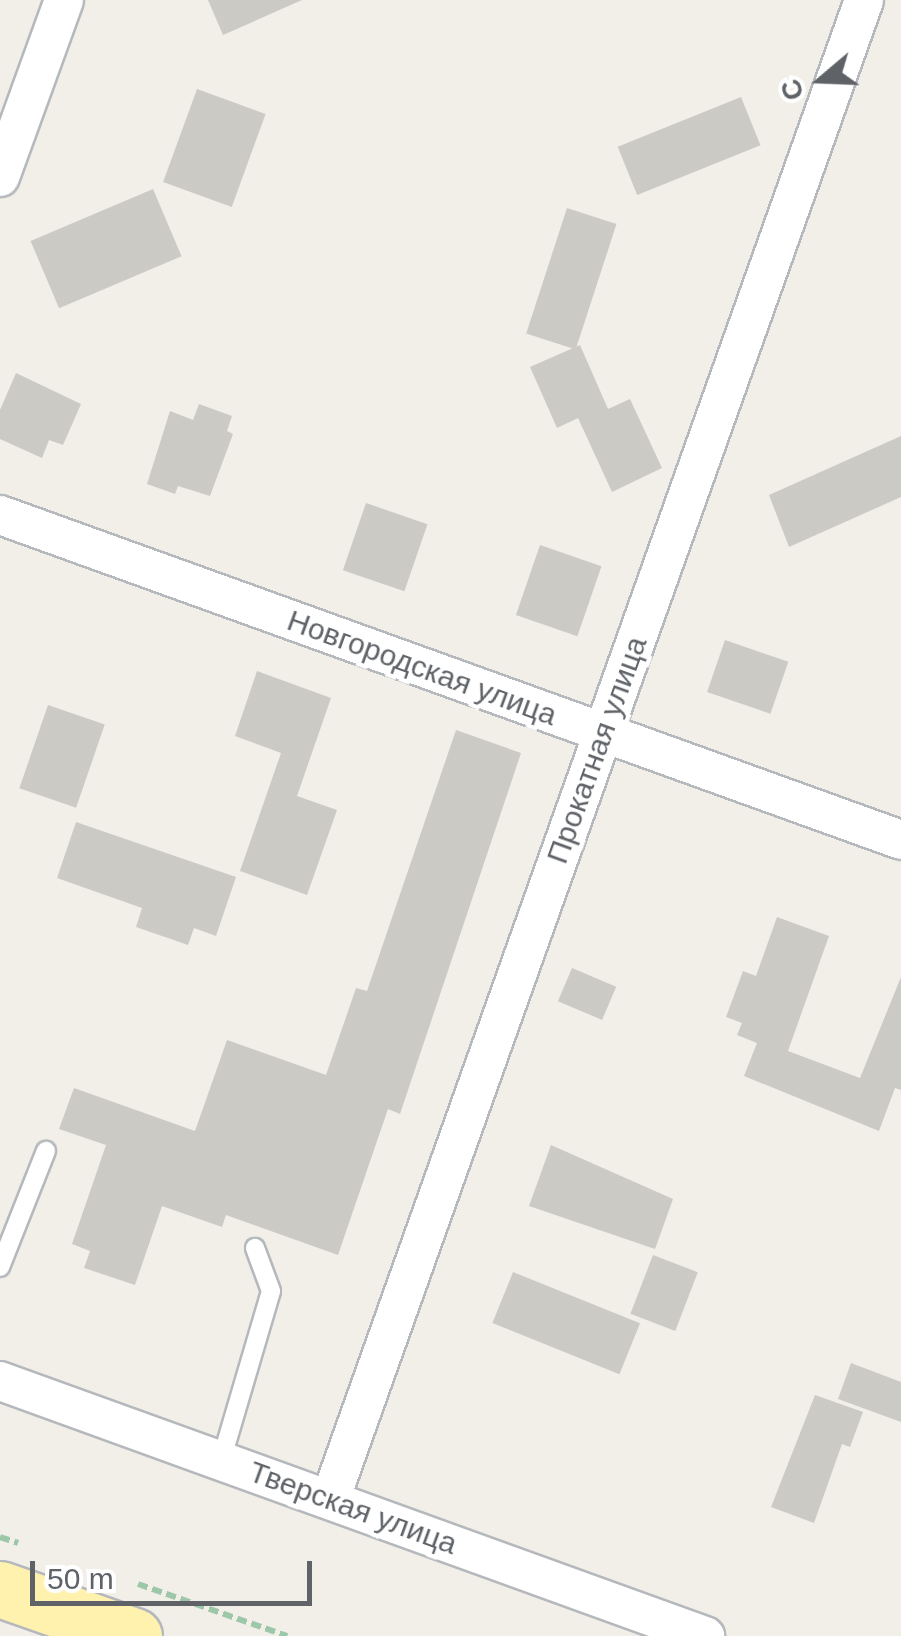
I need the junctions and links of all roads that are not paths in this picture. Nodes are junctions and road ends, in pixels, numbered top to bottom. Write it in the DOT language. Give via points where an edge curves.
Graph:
graph roads {
  1 [pos="64,0"];
  2 [pos="864,0"];
  3 [pos="0,177"];
  4 [pos="0,516"];
  5 [pos="602,734"];
  6 [pos="901,840"];
  7 [pos="46,1151"];
  8 [pos="255,1248"];
  9 [pos="0,1267"];
  10 [pos="0,1381"];
  11 [pos="221,1461"];
  12 [pos="330,1500"];
  13 [pos="0,1589"];
  14 [pos="134,1636"];
  15 [pos="705,1636"];
  1 -- 3 [label="street"];
  2 -- 5 [label="street, Прокатная улица"];
  4 -- 5 [label="street, Новгородская улица"];
  5 -- 6 [label="street, Новгородская улица"];
  5 -- 12 [label="street, Прокатная улица"];
  7 -- 9 [label="lane"];
  8 -- 11 [label="lane" via="271,1291"];
  10 -- 11 [label="street, Тверская улица"];
  11 -- 12 [label="street, Тверская улица"];
  12 -- 15 [label="street, Тверская улица"];
  13 -- 14 [label="main road"];
}
